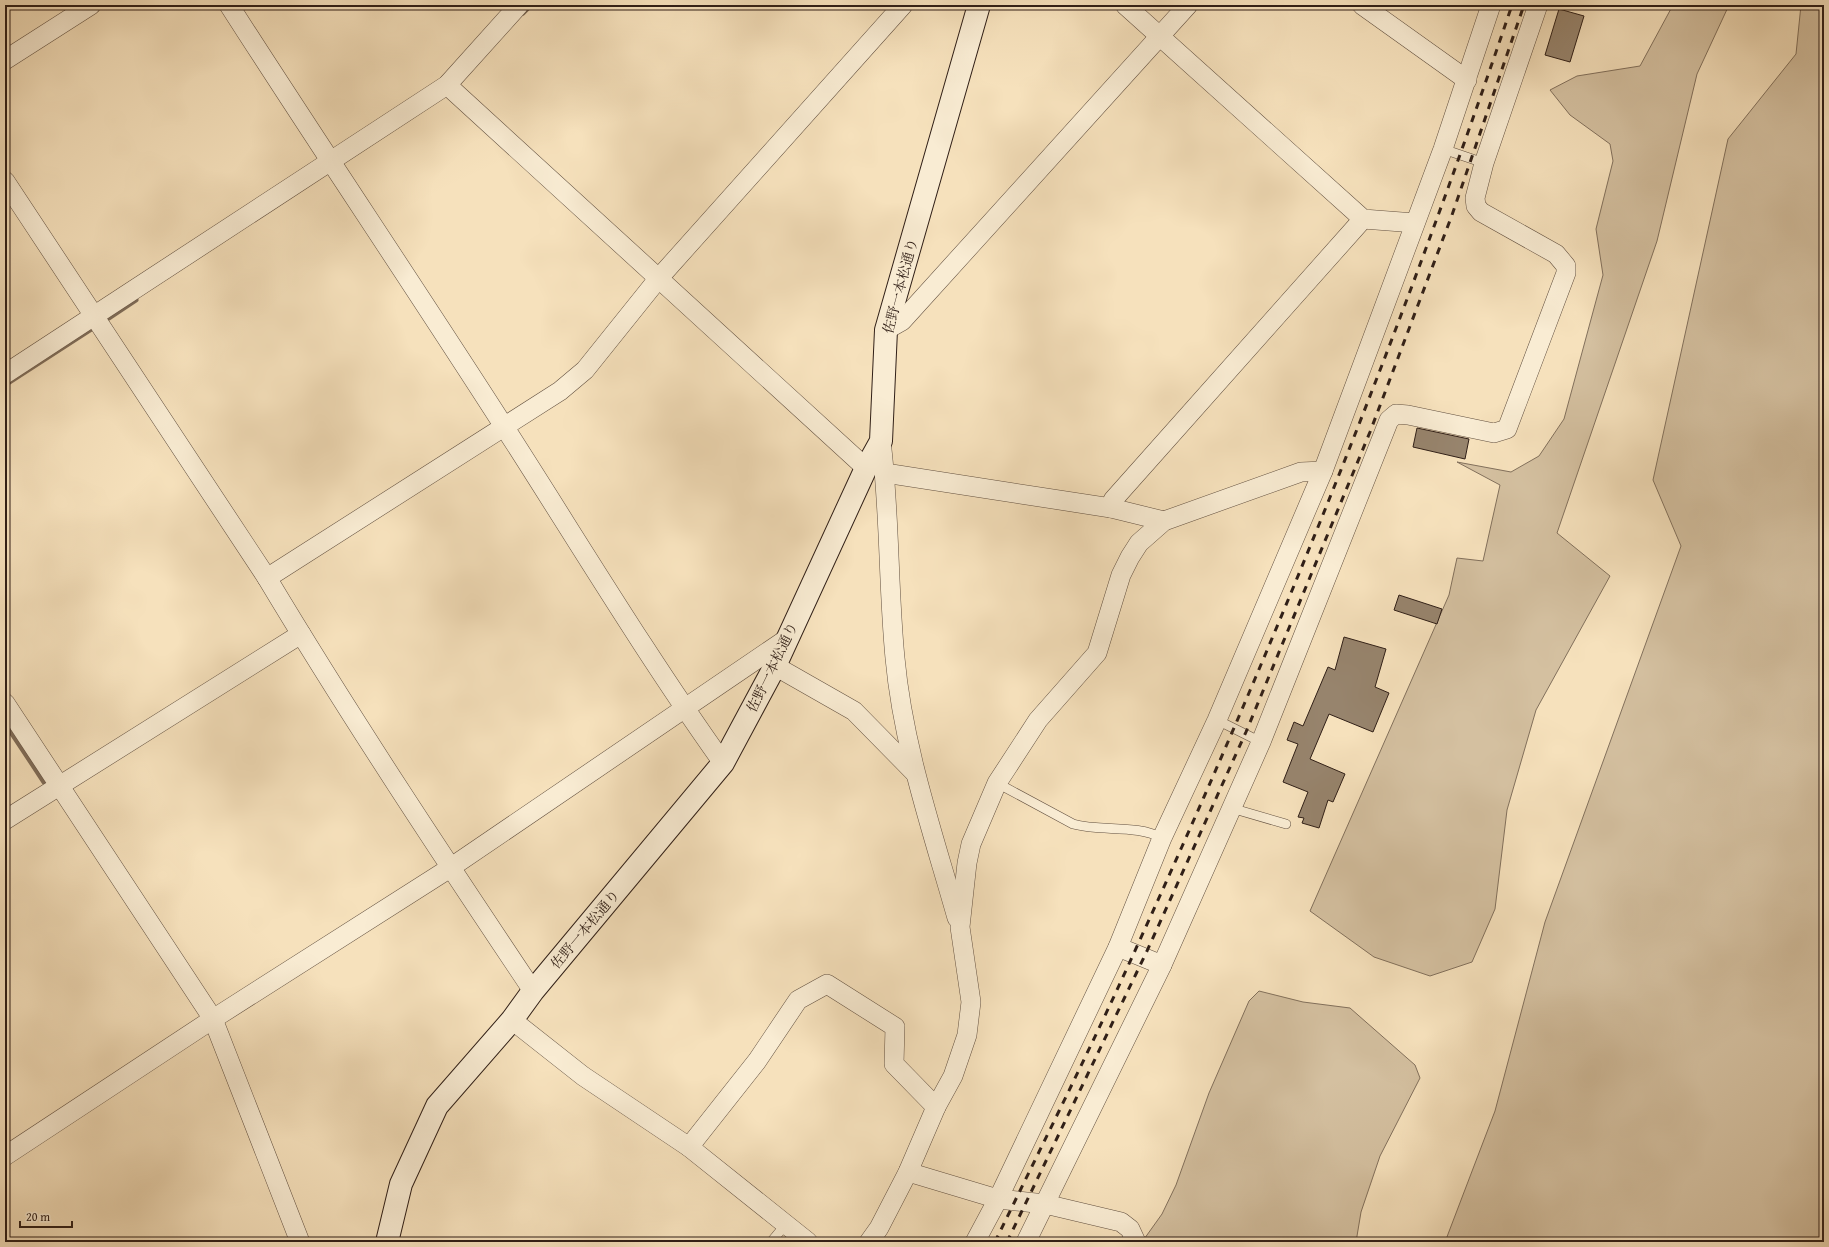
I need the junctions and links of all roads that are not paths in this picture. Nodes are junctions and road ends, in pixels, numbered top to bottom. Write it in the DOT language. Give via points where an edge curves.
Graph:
graph roads {
  1 [pos="91,5"];
  2 [pos="229,5"];
  3 [pos="519,5"];
  4 [pos="903,5"];
  5 [pos="979,5"];
  6 [pos="1126,5"];
  7 [pos="1188,5"];
  8 [pos="1491,5"];
  9 [pos="1538,5"];
  10 [pos="1370,8"];
  11 [pos="1160,36"];
  12 [pos="5,60"];
  13 [pos="1467,80"];
  14 [pos="447,85"];
  15 [pos="1443,148"];
  16 [pos="329,161"];
  17 [pos="1484,163"];
  18 [pos="7,190"];
  19 [pos="1363,219"];
  20 [pos="1415,223"];
  21 [pos="658,279"];
  22 [pos="94,316"];
  23 [pos="886,330"];
  24 [pos="5,374"];
  25 [pos="504,426"];
  26 [pos="1323,470"];
  27 [pos="876,471"];
  28 [pos="1111,508"];
  29 [pos="1164,521"];
  30 [pos="267,578"];
  31 [pos="300,634"];
  32 [pos="788,638"];
  33 [pos="775,666"];
  34 [pos="5,704"];
  35 [pos="685,709"];
  36 [pos="1217,720"];
  37 [pos="1261,742"];
  38 [pos="723,763"];
  39 [pos="915,773"];
  40 [pos="997,783"];
  41 [pos="58,785"];
  42 [pos="1231,808"];
  43 [pos="5,820"];
  44 [pos="1286,824"];
  45 [pos="1162,838"];
  46 [pos="450,868"];
  47 [pos="960,927"];
  48 [pos="1118,947"];
  49 [pos="1162,965"];
  50 [pos="533,991"];
  51 [pos="212,1019"];
  52 [pos="512,1020"];
  53 [pos="936,1107"];
  54 [pos="690,1147"];
  55 [pos="5,1156"];
  56 [pos="908,1172"];
  57 [pos="998,1199"];
  58 [pos="1045,1204"];
  59 [pos="786,1224"];
  60 [pos="300,1242"];
  61 [pos="386,1242"];
  62 [pos="770,1242"];
  63 [pos="808,1242"];
  64 [pos="869,1242"];
  65 [pos="975,1242"];
  66 [pos="1026,1242"];
  67 [pos="1136,1242"];
  1 -- 12 [label="street"];
  2 -- 16 [label="street"];
  3 -- 14 [label="street"];
  4 -- 21 [label="street"];
  5 -- 23 [label="street, 佐野一本松通り"];
  6 -- 11 [label="street"];
  7 -- 11 [label="street"];
  8 -- 13 [label="street"];
  9 -- 17 [label="street"];
  10 -- 13 [label="street"];
  11 -- 19 [label="street"];
  11 -- 23 [label="street" via="902,320"];
  13 -- 15 [label="street"];
  14 -- 16 [label="street"];
  14 -- 21 [label="street"];
  15 -- 17 [label="lane"];
  15 -- 20 [label="street"];
  16 -- 22 [label="street"];
  16 -- 25 [label="street"];
  17 -- 37 [label="street" via="1475,198 1476,206 1482,212 1556,254 1566,266 1566,273 1507,429 1494,433 1396,414 1389,420"];
  18 -- 22 [label="street"];
  19 -- 20 [label="street"];
  19 -- 28 [label="street" via="1113,500"];
  20 -- 26 [label="street"];
  21 -- 25 [label="street" via="585,370 560,390"];
  21 -- 27 [label="street"];
  22 -- 24 [label="street"];
  22 -- 30 [label="street"];
  23 -- 27 [label="street, 佐野一本松通り" via="881,440"];
  25 -- 30 [label="street"];
  25 -- 35 [label="street"];
  26 -- 29 [label="street" via="1301,472"];
  26 -- 36 [label="street"];
  27 -- 28 [label="street"];
  27 -- 32 [label="street, 佐野一本松通り"];
  27 -- 39 [label="street" via="900,700"];
  28 -- 29 [label="street"];
  29 -- 40 [label="street" via="1139,543 1130,557 1121,575 1097,654 1038,720"];
  30 -- 31 [label="street"];
  31 -- 41 [label="street"];
  31 -- 46 [label="street"];
  32 -- 33 [label="street, 佐野一本松通り"];
  32 -- 35 [label="street"];
  33 -- 38 [label="street, 佐野一本松通り"];
  33 -- 39 [label="street" via="854,711"];
  34 -- 41 [label="street"];
  35 -- 38 [label="street"];
  35 -- 46 [label="street"];
  36 -- 37 [label="lane"];
  36 -- 45 [label="street"];
  37 -- 42 [label="street"];
  38 -- 50 [label="street, 佐野一本松通り"];
  39 -- 47 [label="street"];
  40 -- 45 [label="lane" via="1084,828 1148,832"];
  40 -- 47 [label="street" via="971,844"];
  41 -- 43 [label="street"];
  41 -- 51 [label="street"];
  42 -- 44 [label="lane"];
  42 -- 49 [label="street"];
  45 -- 48 [label="street"];
  46 -- 50 [label="street"];
  46 -- 51 [label="street"];
  47 -- 53 [label="street" via="971,1002 967,1035 953,1076"];
  48 -- 49 [label="street"];
  48 -- 57 [label="street"];
  49 -- 58 [label="street"];
  50 -- 52 [label="street, 佐野一本松通り"];
  51 -- 55 [label="street"];
  51 -- 60 [label="street"];
  52 -- 54 [label="street" via="583,1076"];
  52 -- 61 [label="street, 佐野一本松通り" via="437,1106 401,1184"];
  53 -- 54 [label="street" via="894,1064 895,1027 827,984 798,1000 757,1061"];
  53 -- 56 [label="street"];
  54 -- 59 [label="street"];
  56 -- 57 [label="street"];
  56 -- 64 [label="street"];
  57 -- 58 [label="street"];
  57 -- 65 [label="street"];
  58 -- 66 [label="street"];
  58 -- 67 [label="street" via="1120,1222 1130,1229"];
  59 -- 62 [label="lane"];
  59 -- 63 [label="street"];
}
